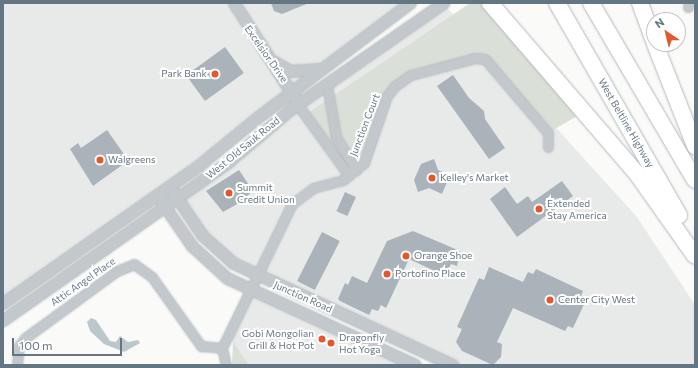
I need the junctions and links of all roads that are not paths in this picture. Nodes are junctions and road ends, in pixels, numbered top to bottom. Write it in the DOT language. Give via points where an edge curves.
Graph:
graph roads {
  1 [pos="234,3"];
  2 [pos="410,3"];
  3 [pos="443,3"];
  4 [pos="490,3"];
  5 [pos="557,3"];
  6 [pos="591,3"];
  7 [pos="640,3"];
  8 [pos="646,19"];
  9 [pos="658,52"];
  10 [pos="271,60"];
  11 [pos="323,69"];
  12 [pos="327,85"];
  13 [pos="292,91"];
  14 [pos="298,105"];
  15 [pos="695,146"];
  16 [pos="548,147"];
  17 [pos="356,170"];
  18 [pos="349,176"];
  19 [pos="695,180"];
  20 [pos="169,187"];
  21 [pos="157,195"];
  22 [pos="177,198"];
  23 [pos="164,207"];
  24 [pos="695,242"];
  25 [pos="695,256"];
  26 [pos="257,276"];
  27 [pos="251,290"];
  28 [pos="3,303"];
  29 [pos="3,320"];
  30 [pos="222,348"];
  31 [pos="17,365"];
  32 [pos="226,365"];
  33 [pos="415,365"];
  34 [pos="453,365"];
  1 -- 10 [label="street, Excelsior Drive"];
  2 -- 11 [label="street, West Old Sauk Road"];
  3 -- 12 [label="street, West Old Sauk Road"];
  4 -- 25 [label="highway" via="637,174"];
  5 -- 24 [label="highway, West Beltline Highway"];
  6 -- 19 [label="highway"];
  7 -- 8 [label="highway"];
  9 -- 15 [label="highway"];
  10 -- 11 [label="street" via="290,71"];
  10 -- 13 [label="street, Excelsior Drive"];
  11 -- 13 [label="street, West Old Sauk Road"];
  12 -- 14 [label="street, West Old Sauk Road"];
  12 -- 17 [label="street" via="336,137"];
  13 -- 14 [label="street, Excelsior Drive"];
  13 -- 20 [label="street, West Old Sauk Road"];
  14 -- 18 [label="street"];
  14 -- 22 [label="street, West Old Sauk Road" via="229,161"];
  16 -- 17 [label="street, Junction Court" via="548,133 485,59 475,58 411,75 395,86 380,110 367,158"];
  17 -- 18 [label="street, Junction Court"];
  18 -- 26 [label="street, Junction Court" via="313,188 292,204"];
  20 -- 21 [label="street, West Old Sauk Road"];
  20 -- 22 [label="street, Junction Road"];
  21 -- 23 [label="street, Junction Road"];
  21 -- 28 [label="street, West Old Sauk Road"];
  22 -- 23 [label="street, West Old Sauk Road"];
  22 -- 26 [label="street, Junction Road" via="215,248"];
  23 -- 27 [label="street, Junction Road" via="201,256 227,278"];
  23 -- 29 [label="street, West Old Sauk Road"];
  26 -- 27 [label="street, Junction Court"];
  26 -- 34 [label="street, Junction Road"];
  27 -- 30 [label="street"];
  27 -- 33 [label="street, Junction Road"];
  30 -- 31 [label="street, Attic Angel Place" via="201,346 152,277 139,265 128,264 25,338 19,346"];
  30 -- 32 [label="street"];
}
